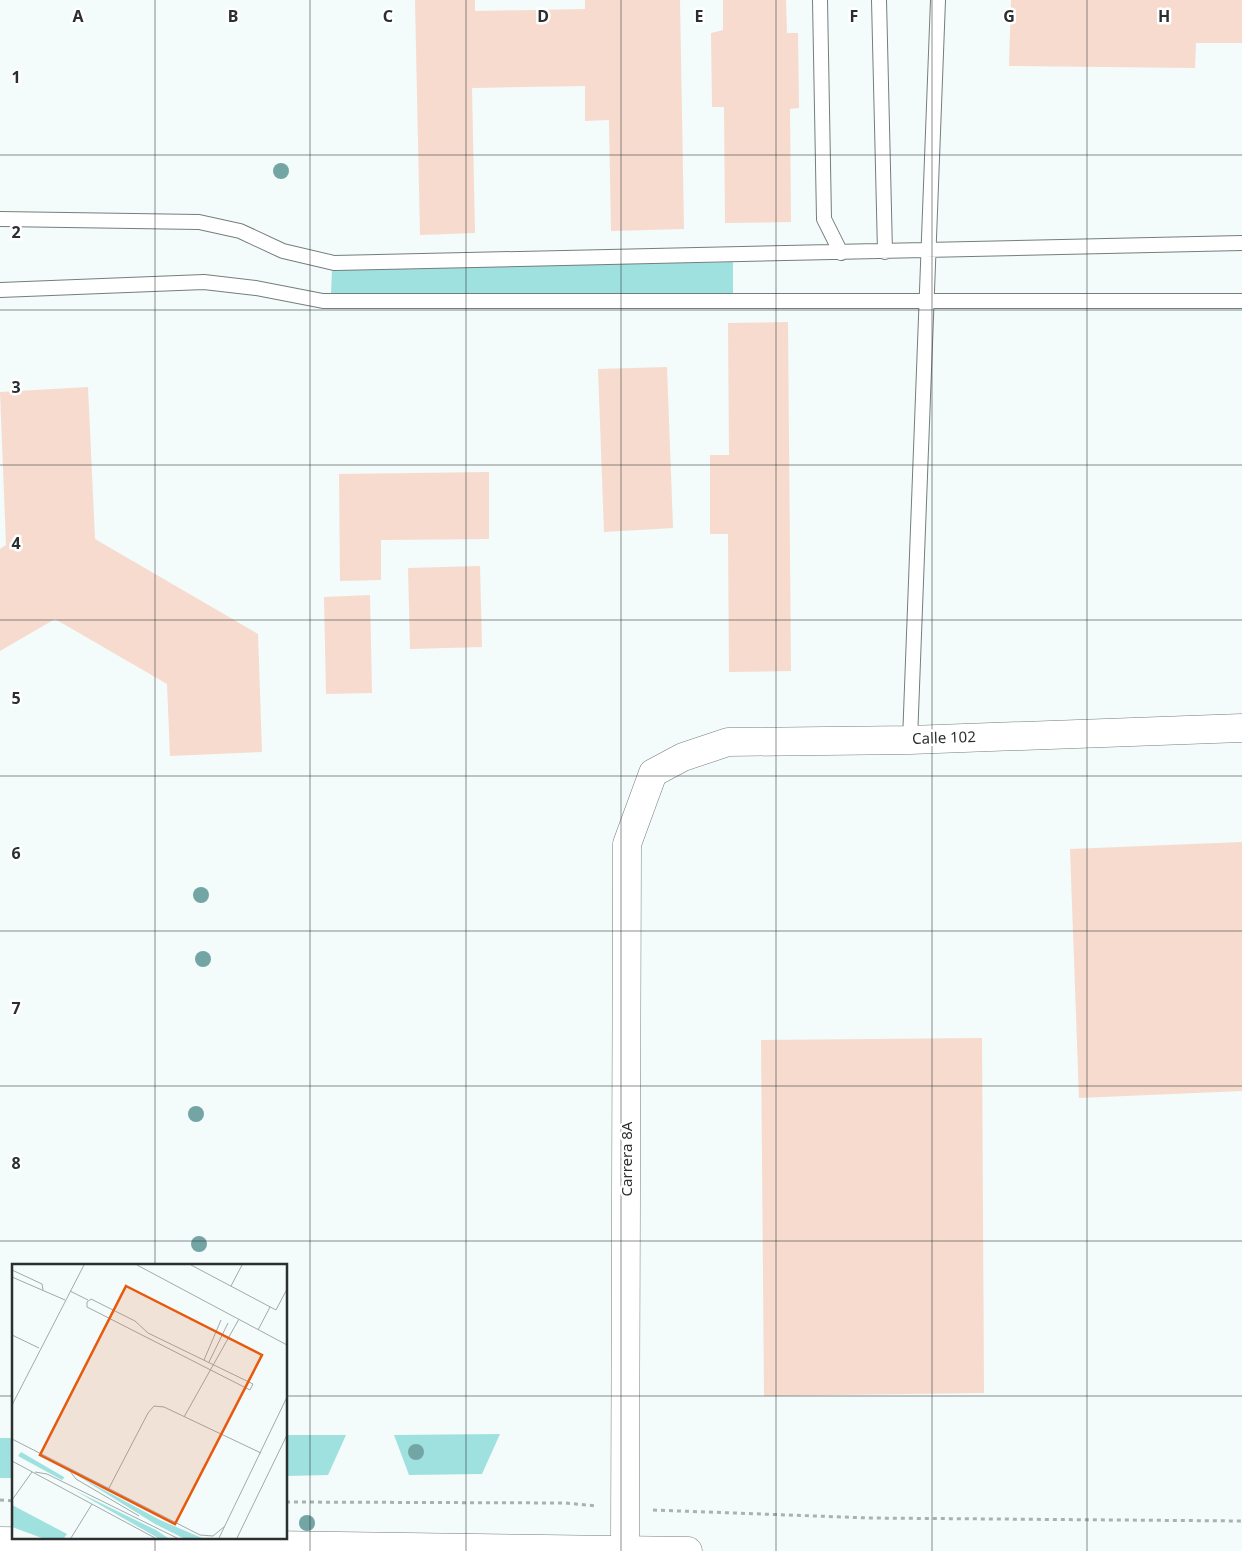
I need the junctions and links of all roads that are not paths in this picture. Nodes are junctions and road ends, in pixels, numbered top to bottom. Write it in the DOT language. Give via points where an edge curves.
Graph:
graph roads {
  1 [pos="820,0"];
  2 [pos="879,0"];
  3 [pos="938,0"];
  4 [pos="0,219"];
  5 [pos="1242,244"];
  6 [pos="885,252"];
  7 [pos="928,252"];
  8 [pos="841,253"];
  9 [pos="0,290"];
  10 [pos="1242,301"];
  11 [pos="927,302"];
  12 [pos="1242,728"];
  13 [pos="910,740"];
  14 [pos="653,773"];
  15 [pos="0,1541"];
  16 [pos="262,1549"];
  17 [pos="625,1550"];
  18 [pos="688,1551"];
  1 -- 8 [label="lane" via="824,219"];
  2 -- 6 [label="lane"];
  3 -- 7 [label="lane"];
  4 -- 8 [label="lane" via="199,222 240,231 283,251 334,264"];
  5 -- 7 [label="lane"];
  6 -- 7 [label="lane"];
  6 -- 8 [label="lane"];
  7 -- 11 [label="lane"];
  9 -- 11 [label="lane" via="204,282 323,301"];
  10 -- 11 [label="lane"];
  11 -- 13 [label="lane"];
  12 -- 13 [label="street, Calle 102"];
  13 -- 14 [label="street, Calle 102" via="728,742 683,757"];
  14 -- 17 [label="street, Carrera 8A" via="627,844"];
  15 -- 16 [label="street"];
  16 -- 17 [label="street"];
  17 -- 18 [label="street"];
}
